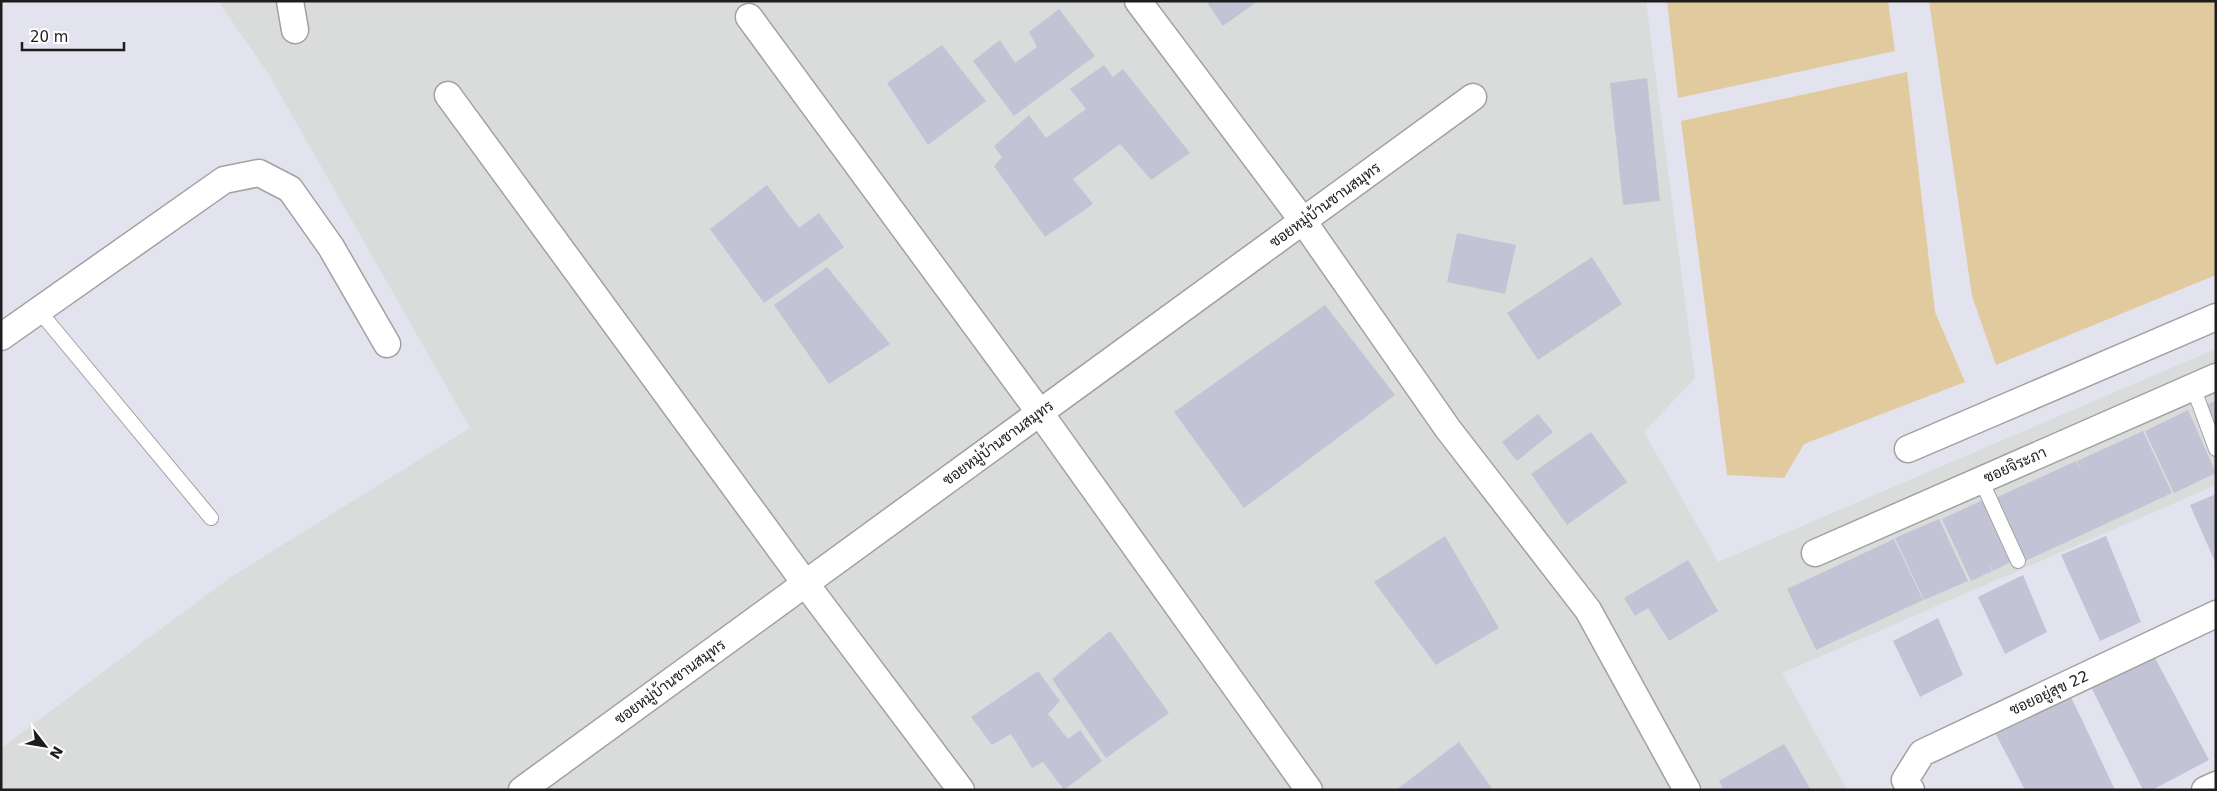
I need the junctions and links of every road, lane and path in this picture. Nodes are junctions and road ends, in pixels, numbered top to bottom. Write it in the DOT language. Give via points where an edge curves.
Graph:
graph roads {
  1 [pos="290,1"];
  2 [pos="1138,1"];
  3 [pos="749,17"];
  4 [pos="295,30"];
  5 [pos="448,95"];
  6 [pos="1473,97"];
  7 [pos="1303,221"];
  8 [pos="40,312"];
  9 [pos="2216,317"];
  10 [pos="1,337"];
  11 [pos="387,344"];
  12 [pos="2204,382"];
  13 [pos="1040,412"];
  14 [pos="1908,449"];
  15 [pos="2216,449"];
  16 [pos="1981,480"];
  17 [pos="211,518"];
  18 [pos="1815,553"];
  19 [pos="2018,561"];
  20 [pos="805,583"];
  21 [pos="2216,614"];
  22 [pos="2216,785"];
  23 [pos="522,790"];
  24 [pos="961,790"];
  25 [pos="1309,790"];
  26 [pos="1687,790"];
  27 [pos="1911,790"];
  28 [pos="2205,790"];
  1 -- 4 [label="street"];
  2 -- 7 [label="street"];
  3 -- 13 [label="street"];
  5 -- 20 [label="street"];
  6 -- 7 [label="street, ซอยหมู่บ้านชานสมุทร"];
  7 -- 13 [label="street, ซอยหมู่บ้านชานสมุทร"];
  7 -- 26 [label="street" via="1448,429 1588,610"];
  8 -- 10 [label="street"];
  8 -- 11 [label="street" via="224,180 259,173 290,189 331,247"];
  8 -- 17 [label="lane"];
  9 -- 14 [label="street"];
  12 -- 15 [label="lane"];
  12 -- 16 [label="street, ซอยจิระภา"];
  13 -- 20 [label="street, ซอยหมู่บ้านชานสมุทร"];
  13 -- 25 [label="street"];
  16 -- 18 [label="street, ซอยจิระภา"];
  16 -- 19 [label="lane"];
  20 -- 23 [label="street, ซอยหมู่บ้านชานสมุทร"];
  20 -- 24 [label="street"];
  21 -- 27 [label="street, ซอยอยู่สุข 22" via="1922,753 1905,780"];
  22 -- 28 [label="street"];
}
